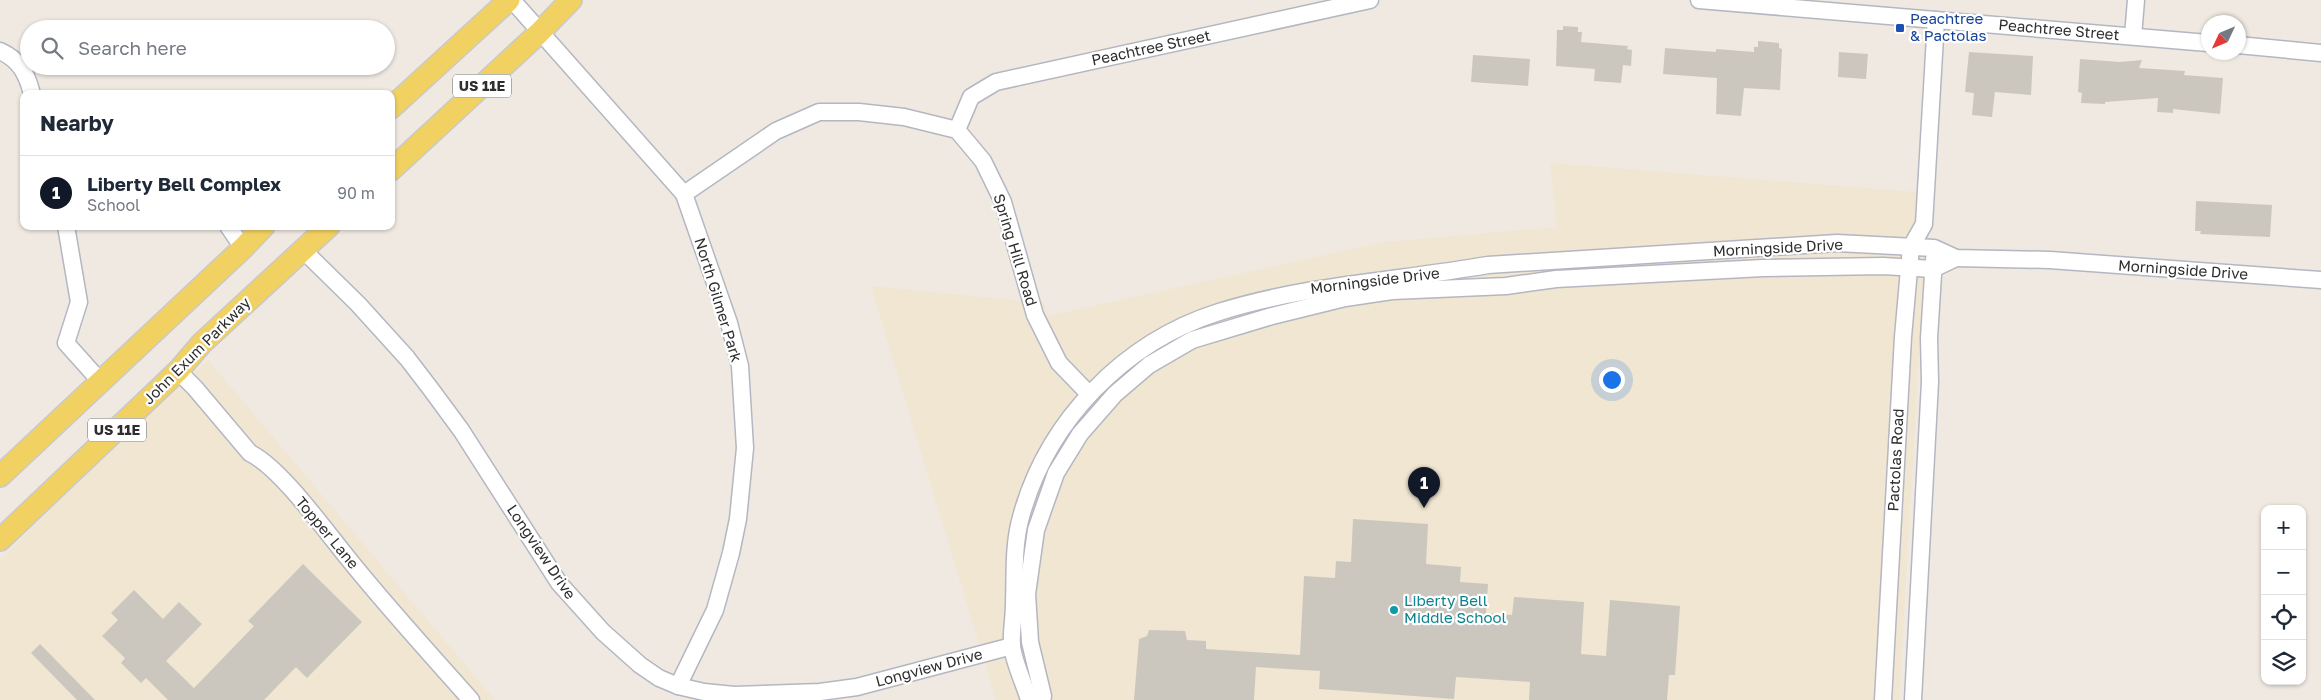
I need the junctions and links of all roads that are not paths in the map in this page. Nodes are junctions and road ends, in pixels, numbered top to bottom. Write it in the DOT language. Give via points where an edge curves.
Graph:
graph roads {
  1 [pos="510,0"];
  2 [pos="571,0"];
  3 [pos="1370,0"];
  4 [pos="1699,0"];
  5 [pos="2136,0"];
  6 [pos="1341,3"];
  7 [pos="1850,7"];
  8 [pos="1936,20"];
  9 [pos="539,33"];
  10 [pos="2133,36"];
  11 [pos="2201,42"];
  12 [pos="2246,47"];
  13 [pos="0,51"];
  14 [pos="2321,53"];
  15 [pos="20,65"];
  16 [pos="28,75"];
  17 [pos="31,90"];
  18 [pos="395,104"];
  19 [pos="957,130"];
  20 [pos="395,166"];
  21 [pos="684,194"];
  22 [pos="1924,224"];
  23 [pos="67,230"];
  24 [pos="231,230"];
  25 [pos="260,230"];
  26 [pos="325,230"];
  27 [pos="1911,246"];
  28 [pos="244,248"];
  29 [pos="1934,248"];
  30 [pos="303,250"];
  31 [pos="1956,258"];
  32 [pos="1909,267"];
  33 [pos="1933,269"];
  34 [pos="2321,280"];
  35 [pos="178,370"];
  36 [pos="100,381"];
  37 [pos="1089,394"];
  38 [pos="0,476"];
  39 [pos="0,540"];
  40 [pos="1012,646"];
  41 [pos="678,686"];
  42 [pos="471,700"];
  43 [pos="1029,700"];
  44 [pos="1042,700"];
  45 [pos="1883,700"];
  46 [pos="1913,700"];
  1 -- 9 [label="street, North Gilmer Park"];
  1 -- 18 [label="main road, US 11E"];
  2 -- 9 [label="main road, US 11E"];
  3 -- 6 [label="street, Peachtree Street"];
  4 -- 7 [label="street, Peachtree Street"];
  5 -- 10 [label="street"];
  6 -- 19 [label="street, Peachtree Street" via="996,82 971,98"];
  7 -- 8 [label="street, Peachtree Street"];
  8 -- 10 [label="street, Peachtree Street"];
  8 -- 22 [label="street, Pactolas Road"];
  9 -- 20 [label="main road, US 11E"];
  9 -- 21 [label="street, North Gilmer Park"];
  10 -- 11 [label="street, Peachtree Street"];
  12 -- 14 [label="street"];
  13 -- 15 [label="street"];
  16 -- 17 [label="street"];
  19 -- 21 [label="street" via="904,117 819,112 776,131"];
  19 -- 37 [label="street, Spring Hill Road" via="983,161 1003,202 1039,323 1059,363"];
  21 -- 41 [label="street, North Gilmer Park" via="729,323 740,366 745,448 738,519 715,610"];
  22 -- 27 [label="street, Pactolas Road"];
  22 -- 29 [label="street, Pactolas Road"];
  23 -- 36 [label="street" via="79,302 66,344"];
  24 -- 28 [label="street"];
  25 -- 28 [label="main road, US 11E"];
  26 -- 30 [label="main road, John Exum Parkway / US 11E"];
  27 -- 29 [label="street, Morningside Drive"];
  27 -- 32 [label="street, Pactolas Road"];
  27 -- 37 [label="street, Morningside Drive" via="1837,243 1488,265 1316,288 1250,303 1185,325 1139,351"];
  28 -- 36 [label="main road, US 11E"];
  29 -- 31 [label="street, Morningside Drive"];
  29 -- 33 [label="street, Pactolas Road"];
  30 -- 35 [label="main road, John Exum Parkway / US 11E" via="202,343"];
  30 -- 41 [label="street, Longview Drive" via="358,304 430,388 461,430 558,583 603,632 640,665"];
  31 -- 33 [label="street, Morningside Drive"];
  31 -- 34 [label="street, Morningside Drive" via="2050,260"];
  32 -- 33 [label="street, Morningside Drive"];
  32 -- 44 [label="street, Morningside Drive" via="1764,268 1392,291 1346,298 1272,316 1192,340 1149,365 1115,394 1080,434 1056,474 1041,513 1027,594 1030,642"];
  32 -- 45 [label="street, Pactolas Road"];
  33 -- 46 [label="street, Pactolas Road"];
  35 -- 39 [label="main road, John Exum Parkway / US 11E"];
  35 -- 42 [label="street, Topper Lane" via="250,453 261,458 292,491"];
  36 -- 38 [label="main road, US 11E"];
  37 -- 40 [label="street, Morningside Drive" via="1045,457 1020,518 1015,554"];
  40 -- 41 [label="street, Longview Drive" via="857,687 820,692 734,695"];
  40 -- 43 [label="street, Morningside Drive"];
}
